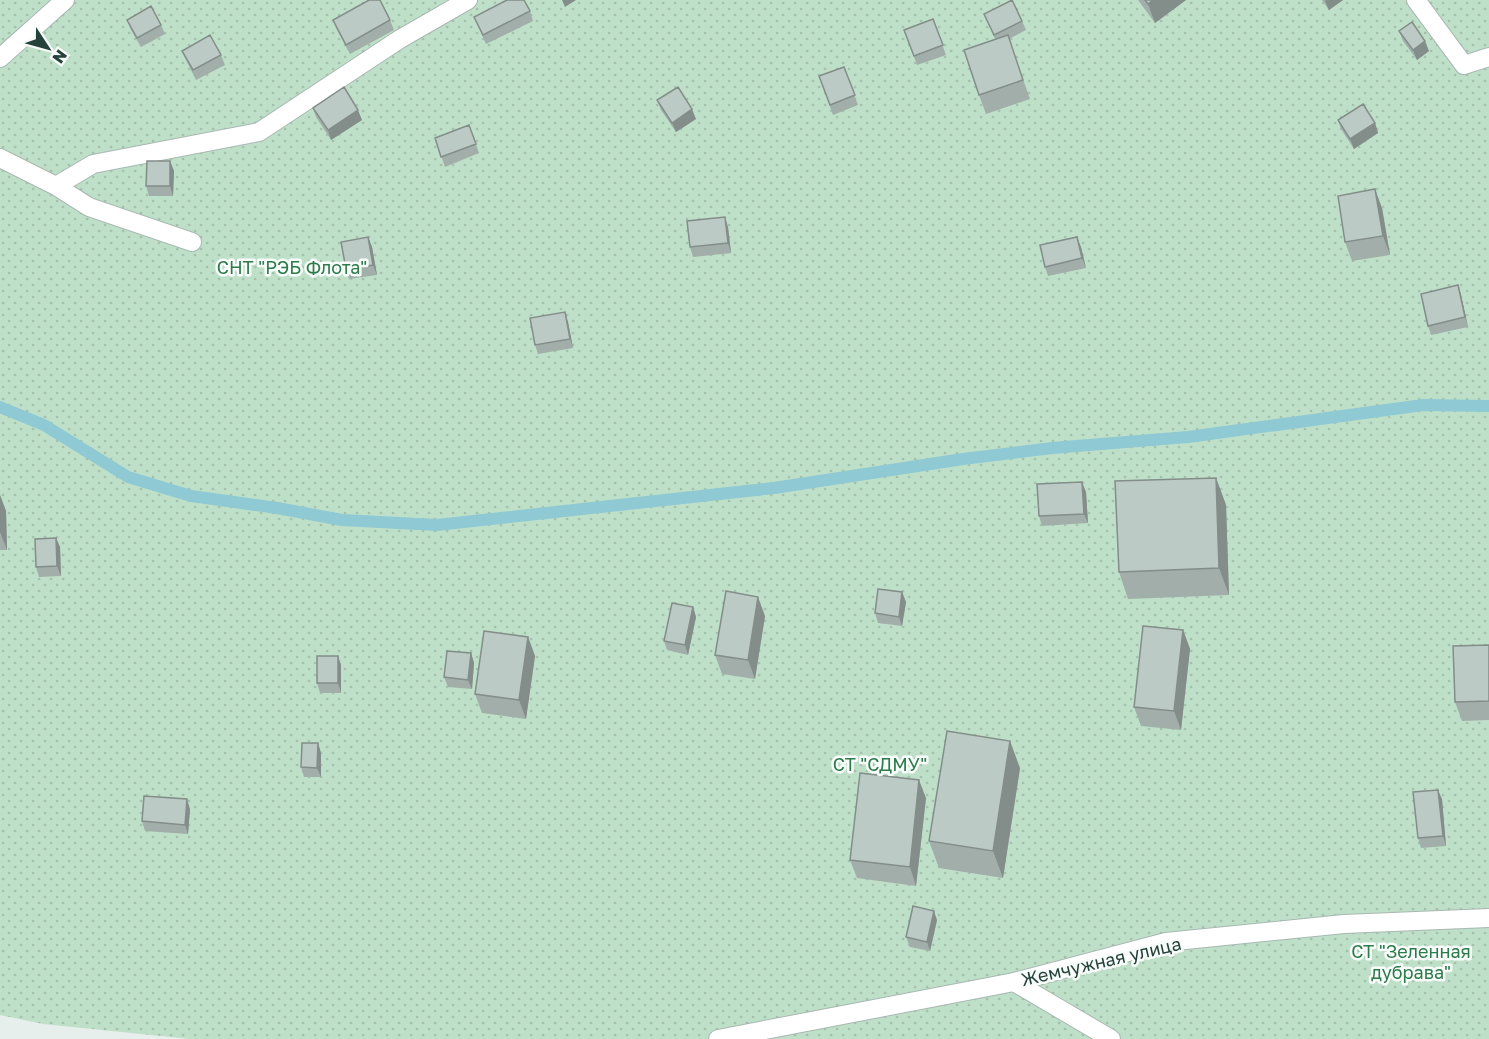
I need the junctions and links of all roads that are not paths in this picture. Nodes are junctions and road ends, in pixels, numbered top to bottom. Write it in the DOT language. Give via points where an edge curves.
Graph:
graph roads {
  1 [pos="65,0"];
  2 [pos="468,0"];
  3 [pos="1416,0"];
  4 [pos="1489,57"];
  5 [pos="0,58"];
  6 [pos="0,158"];
  7 [pos="56,186"];
  8 [pos="192,242"];
  9 [pos="1489,918"];
  10 [pos="1014,982"];
  11 [pos="718,1039"];
  12 [pos="1111,1039"];
  1 -- 5 [label="street"];
  2 -- 7 [label="street" via="400,39 259,132 93,164"];
  3 -- 4 [label="street" via="1464,64"];
  6 -- 7 [label="street"];
  7 -- 8 [label="street" via="89,207"];
  9 -- 10 [label="street, Жемчужная улица" via="1344,924 1166,942"];
  10 -- 11 [label="street, Жемчужная улица"];
  10 -- 12 [label="street"];
}
